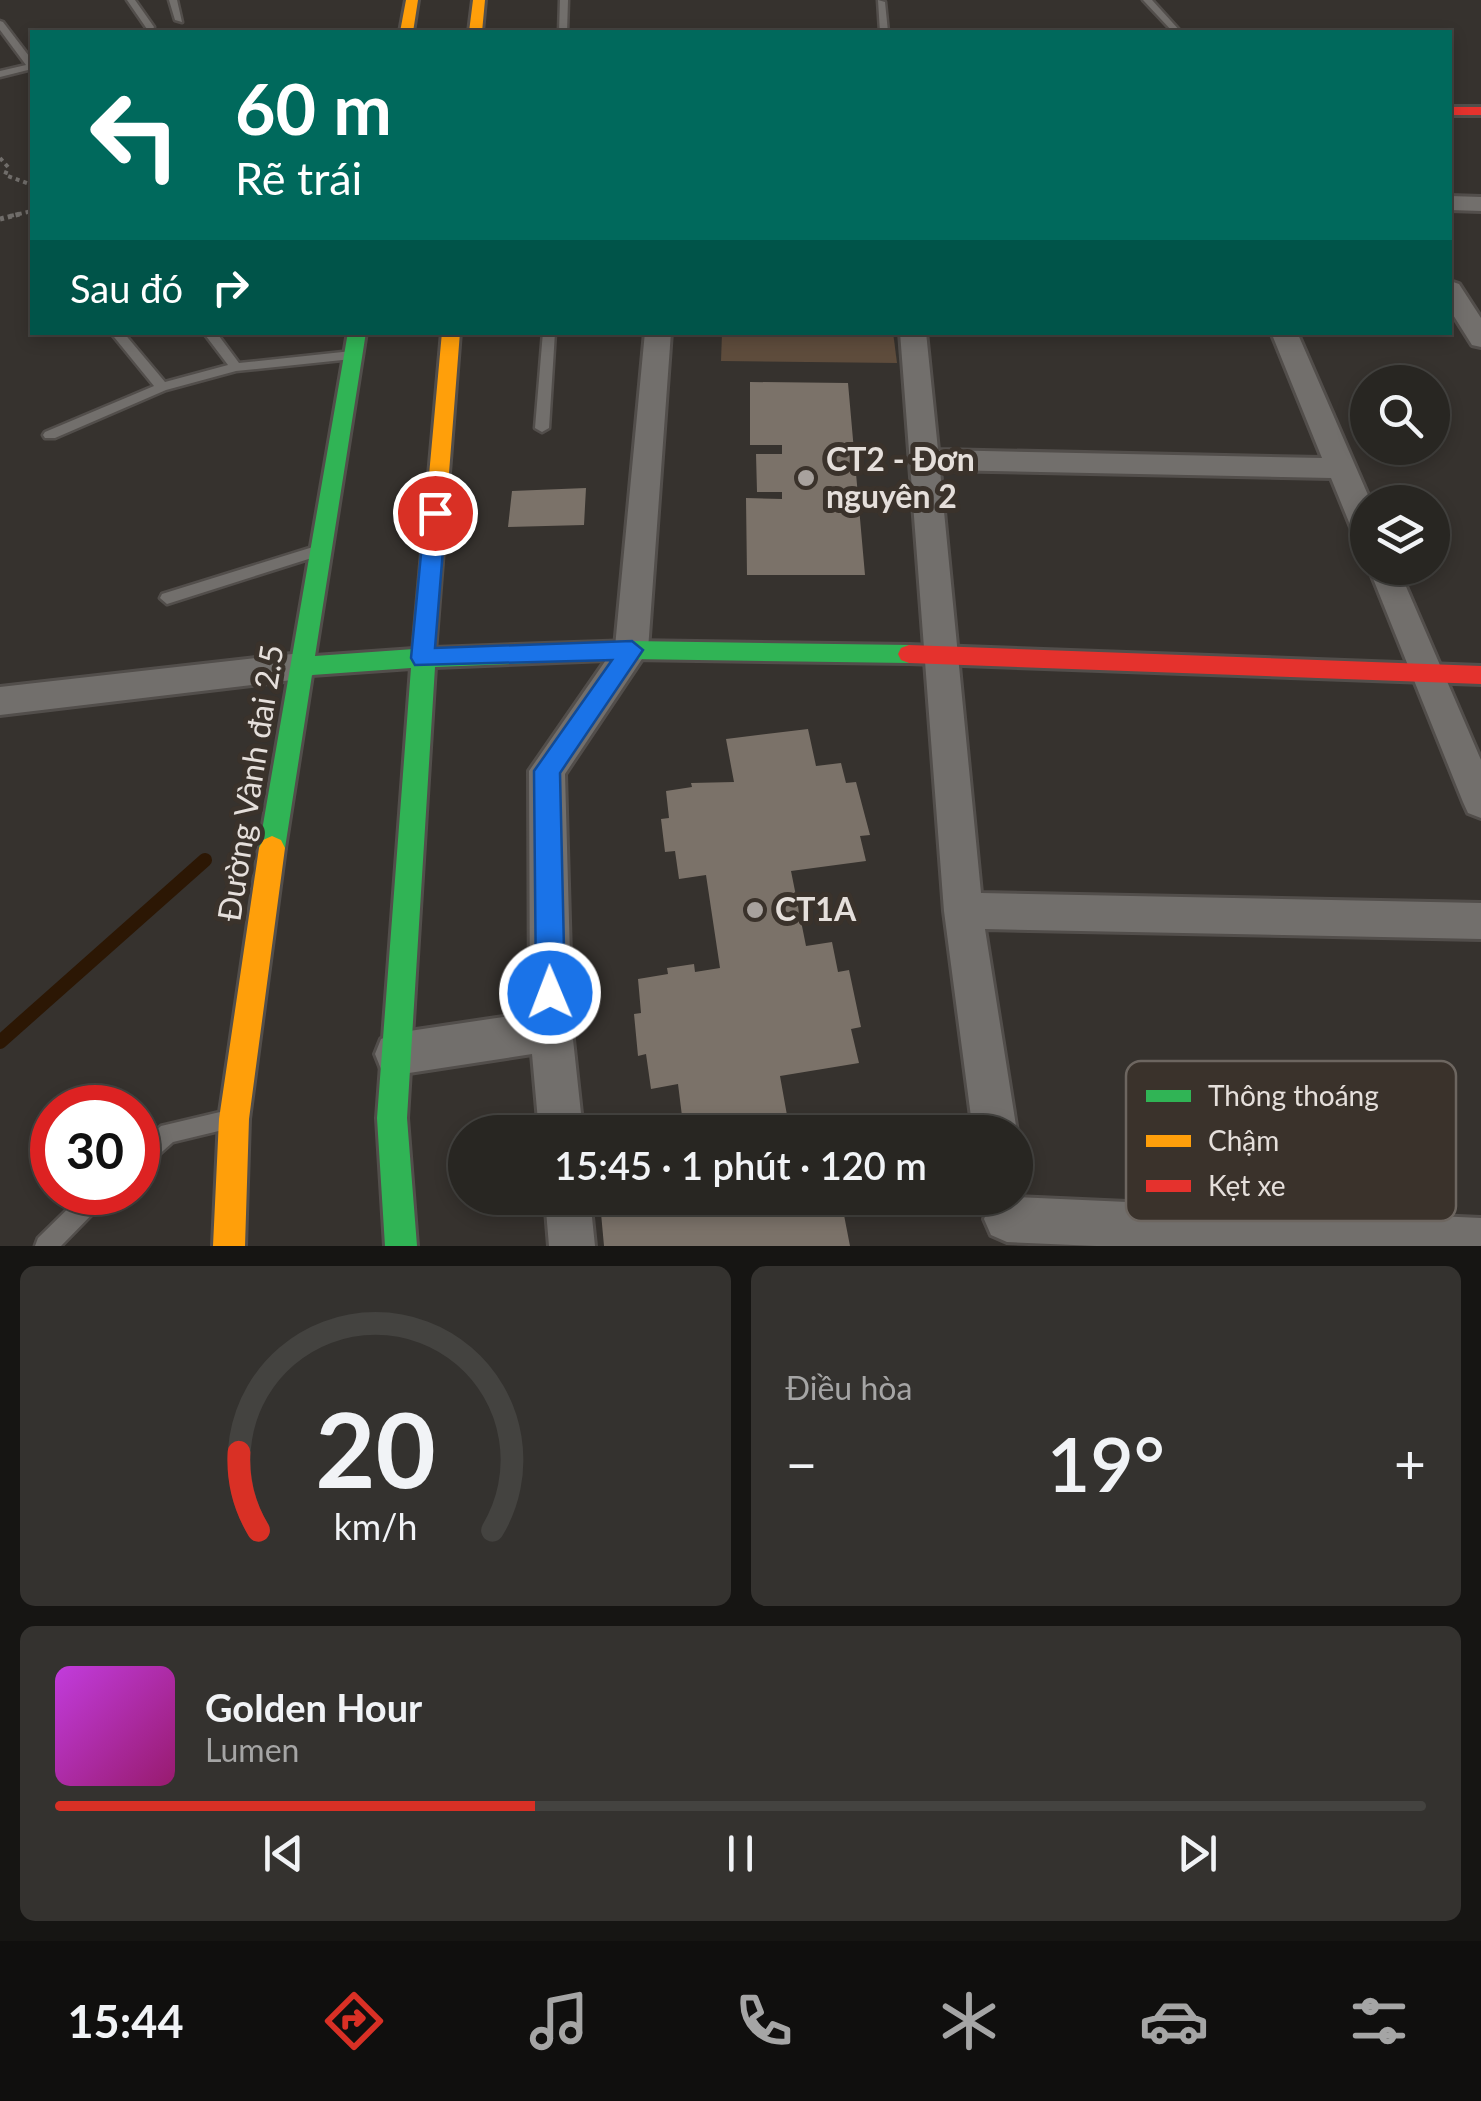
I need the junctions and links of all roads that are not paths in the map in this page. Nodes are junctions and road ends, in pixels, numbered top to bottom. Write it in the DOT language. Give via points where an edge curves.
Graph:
graph roads {
  1 [pos="132,0"];
  2 [pos="173,0"];
  3 [pos="412,0"];
  4 [pos="479,0"];
  5 [pos="564,0"];
  6 [pos="1147,0"];
  7 [pos="881,2"];
  8 [pos="180,20"];
  9 [pos="0,24"];
  10 [pos="150,27"];
  11 [pos="407,30"];
  12 [pos="476,30"];
  13 [pos="564,30"];
  14 [pos="884,30"];
  15 [pos="1175,30"];
  16 [pos="16,44"];
  17 [pos="0,48"];
  18 [pos="30,63"];
  19 [pos="30,66"];
  20 [pos="0,74"];
  21 [pos="1452,111"];
  22 [pos="1481,111"];
  23 [pos="1452,203"];
  24 [pos="1481,204"];
  25 [pos="1452,292"];
  26 [pos="1470,322"];
  27 [pos="119,335"];
  28 [pos="211,335"];
  29 [pos="451,335"];
  30 [pos="549,335"];
  31 [pos="658,335"];
  32 [pos="913,335"];
  33 [pos="1285,335"];
  34 [pos="355,344"];
  35 [pos="236,366"];
  36 [pos="162,386"];
  37 [pos="542,428"];
  38 [pos="50,435"];
  39 [pos="924,460"];
  40 [pos="1340,468"];
  41 [pos="1350,491"];
  42 [pos="321,549"];
  43 [pos="1389,585"];
  44 [pos="166,598"];
  45 [pos="632,650"];
  46 [pos="942,654"];
  47 [pos="423,658"];
  48 [pos="302,666"];
  49 [pos="1426,671"];
  50 [pos="1481,674"];
  51 [pos="0,701"];
  52 [pos="1481,802"];
  53 [pos="963,911"];
  54 [pos="1481,921"];
  55 [pos="551,1030"];
  56 [pos="396,1054"];
  57 [pos="559,1115"];
  58 [pos="993,1115"];
  59 [pos="234,1119"];
  60 [pos="160,1140"];
  61 [pos="77,1215"];
  62 [pos="569,1215"];
  63 [pos="1007,1221"];
  64 [pos="1481,1241"];
  65 [pos="46,1246"];
  66 [pos="229,1246"];
  67 [pos="401,1246"];
  68 [pos="572,1246"];
  1 -- 10 [label="lane"];
  2 -- 8 [label="lane"];
  3 -- 11 [label="main road"];
  4 -- 12 [label="main road"];
  5 -- 13 [label="lane"];
  6 -- 15 [label="lane"];
  7 -- 14 [label="lane"];
  9 -- 16 [label="lane"];
  16 -- 17 [label="lane"];
  16 -- 18 [label="lane"];
  19 -- 20 [label="lane"];
  21 -- 22 [label="main road"];
  23 -- 24 [label="street"];
  25 -- 26 [label="street"];
  27 -- 36 [label="lane"];
  28 -- 35 [label="lane"];
  29 -- 47 [label="main road"];
  30 -- 37 [label="lane"];
  31 -- 45 [label="street"];
  32 -- 39 [label="street"];
  33 -- 40 [label="street"];
  34 -- 35 [label="lane"];
  34 -- 42 [label="main road, Đường Vành đai 2.5"];
  35 -- 36 [label="lane"];
  36 -- 38 [label="lane"];
  39 -- 40 [label="street"];
  39 -- 46 [label="street"];
  40 -- 41 [label="street"];
  42 -- 44 [label="lane"];
  42 -- 48 [label="main road, Đường Vành đai 2.5"];
  43 -- 49 [label="street"];
  45 -- 46 [label="main road"];
  45 -- 47 [label="main road"];
  45 -- 55 [label="street" via="547,771"];
  46 -- 49 [label="main road"];
  46 -- 53 [label="street"];
  47 -- 48 [label="main road"];
  47 -- 56 [label="main road"];
  48 -- 51 [label="street"];
  48 -- 59 [label="main road, Đường Vành đai 2.5"];
  49 -- 50 [label="main road"];
  49 -- 52 [label="street"];
  53 -- 54 [label="street"];
  53 -- 58 [label="street"];
  55 -- 56 [label="street"];
  55 -- 57 [label="street"];
  56 -- 67 [label="main road" via="392,1118"];
  59 -- 60 [label="lane"];
  59 -- 66 [label="main road, Đường Vành đai 2.5"];
  61 -- 65 [label="lane"];
  62 -- 68 [label="street"];
  63 -- 64 [label="street"];
}
